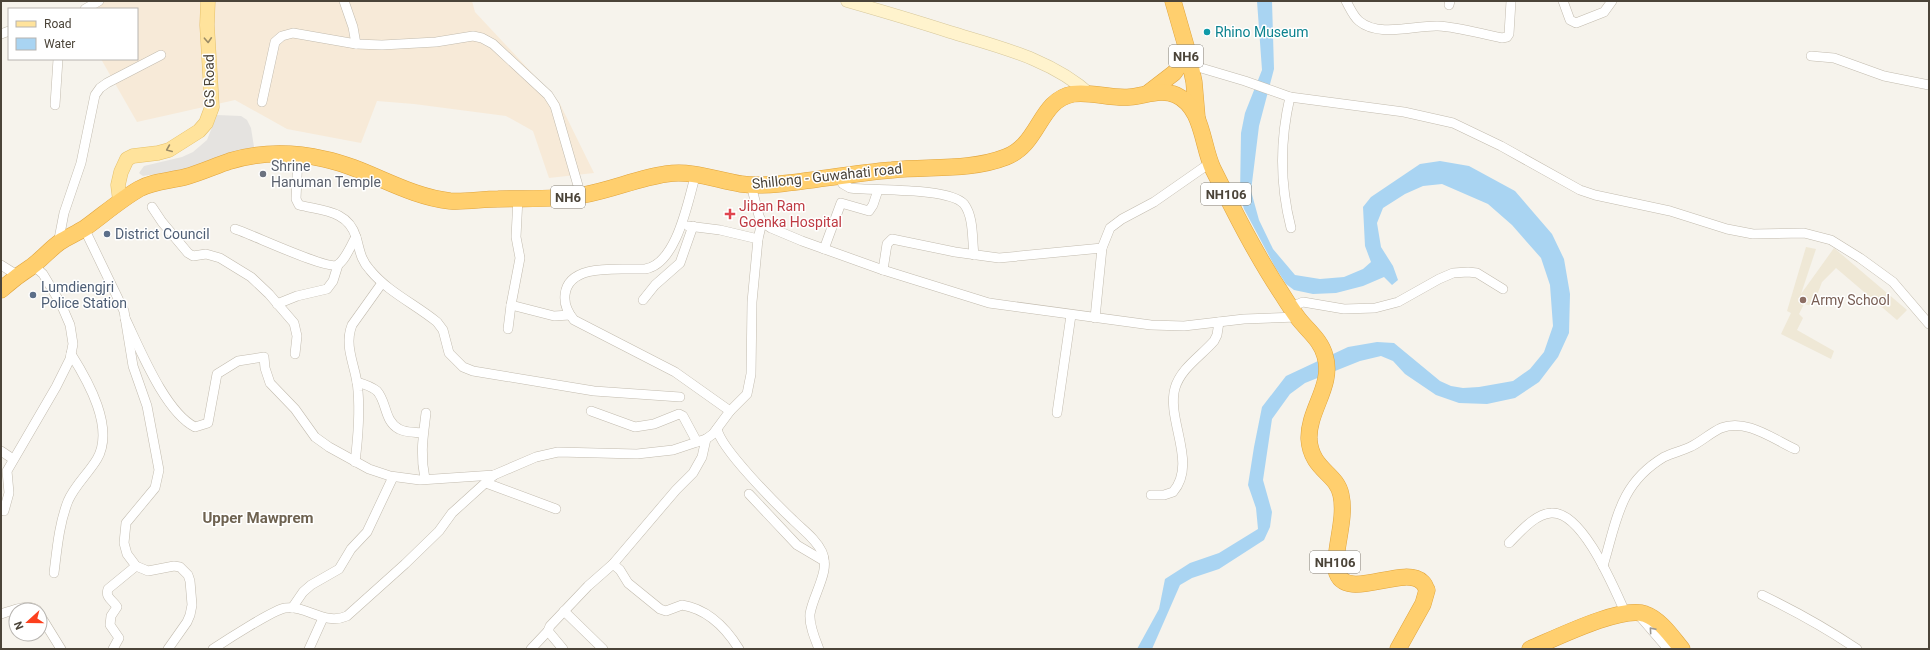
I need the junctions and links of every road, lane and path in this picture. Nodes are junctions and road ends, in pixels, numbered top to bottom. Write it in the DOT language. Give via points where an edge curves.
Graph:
graph roads {
  1 [pos="99,1"];
  2 [pos="208,1"];
  3 [pos="344,1"];
  4 [pos="847,1"];
  5 [pos="1173,1"];
  6 [pos="1346,1"];
  7 [pos="1511,1"];
  8 [pos="1564,1"];
  9 [pos="1612,1"];
  10 [pos="87,8"];
  11 [pos="356,44"];
  12 [pos="160,55"];
  13 [pos="1811,56"];
  14 [pos="1190,59"];
  15 [pos="58,60"];
  16 [pos="1929,84"];
  17 [pos="1091,95"];
  18 [pos="1145,95"];
  19 [pos="1287,96"];
  20 [pos="262,102"];
  21 [pos="55,105"];
  22 [pos="1197,118"];
  23 [pos="298,155"];
  24 [pos="1210,163"];
  25 [pos="696,173"];
  26 [pos="838,176"];
  27 [pos="751,185"];
  28 [pos="878,190"];
  29 [pos="581,196"];
  30 [pos="518,198"];
  31 [pos="120,201"];
  32 [pos="152,207"];
  33 [pos="762,222"];
  34 [pos="680,224"];
  35 [pos="693,226"];
  36 [pos="84,228"];
  37 [pos="1291,228"];
  38 [pos="235,229"];
  39 [pos="356,237"];
  40 [pos="758,239"];
  41 [pos="58,244"];
  42 [pos="1102,248"];
  43 [pos="824,249"];
  44 [pos="974,255"];
  45 [pos="1,265"];
  46 [pos="33,265"];
  47 [pos="338,265"];
  48 [pos="883,270"];
  49 [pos="17,275"];
  50 [pos="382,283"];
  51 [pos="1503,289"];
  52 [pos="1,290"];
  53 [pos="643,300"];
  54 [pos="277,304"];
  55 [pos="511,304"];
  56 [pos="1296,314"];
  57 [pos="570,315"];
  58 [pos="1071,315"];
  59 [pos="125,318"];
  60 [pos="1095,318"];
  61 [pos="1219,322"];
  62 [pos="1929,324"];
  63 [pos="508,329"];
  64 [pos="71,354"];
  65 [pos="295,354"];
  66 [pos="357,382"];
  67 [pos="680,397"];
  68 [pos="591,411"];
  69 [pos="730,411"];
  70 [pos="1057,412"];
  71 [pos="426,413"];
  72 [pos="717,429"];
  73 [pos="423,432"];
  74 [pos="702,440"];
  75 [pos="1795,449"];
  76 [pos="1,452"];
  77 [pos="13,459"];
  78 [pos="355,462"];
  79 [pos="494,474"];
  80 [pos="393,476"];
  81 [pos="425,479"];
  82 [pos="486,483"];
  83 [pos="749,494"];
  84 [pos="1151,495"];
  85 [pos="556,509"];
  86 [pos="4,511"];
  87 [pos="1509,543"];
  88 [pos="824,561"];
  89 [pos="613,564"];
  90 [pos="136,566"];
  91 [pos="1603,566"];
  92 [pos="54,573"];
  93 [pos="1762,595"];
  94 [pos="292,608"];
  95 [pos="564,611"];
  96 [pos="1630,612"];
  97 [pos="323,618"];
  98 [pos="48,628"];
  99 [pos="548,632"];
  100 [pos="61,649"];
  101 [pos="113,649"];
  102 [pos="168,649"];
  103 [pos="213,649"];
  104 [pos="309,649"];
  105 [pos="531,649"];
  106 [pos="563,649"];
  107 [pos="603,649"];
  108 [pos="739,649"];
  109 [pos="819,649"];
  110 [pos="1398,649"];
  111 [pos="1530,649"];
  112 [pos="1668,649"];
  113 [pos="1682,649"];
  114 [pos="1857,649"];
  1 -- 10 [label="street"];
  2 -- 31 [label="main road, GS Road, one-way" via="212,107 206,123 199,132 169,150 127,159 118,185"];
  3 -- 11 [label="street"];
  4 -- 17 [label="street" via="1010,50 1060,72 1077,82"];
  5 -- 14 [label="highway, NH6"];
  6 -- 7 [label="street" via="1360,22 1371,27 1391,30 1436,26 1502,38 1509,34"];
  8 -- 9 [label="street" via="1570,20 1576,24 1604,12"];
  11 -- 20 [label="street" via="293,33 282,36 276,42 272,54"];
  11 -- 29 [label="street" via="409,44 473,36 493,44 548,95 555,106"];
  12 -- 41 [label="street" via="107,83 96,95 81,163 64,214"];
  13 -- 16 [label="street" via="1834,58 1884,76"];
  14 -- 18 [label="highway, NH6"];
  14 -- 19 [label="street"];
  14 -- 22 [label="highway, NH106"];
  15 -- 21 [label="street"];
  17 -- 18 [label="highway, Shillong - Guwahati road / NH6" via="1122,98"];
  17 -- 26 [label="highway, Shillong - Guwahati road / NH6" via="1076,93 1059,99 1044,115 1028,141 1004,158 968,165 884,170"];
  18 -- 22 [label="highway, NH106" via="1164,92 1176,95 1185,100"];
  19 -- 37 [label="street" via="1282,182"];
  19 -- 62 [label="street" via="1404,112 1453,123 1501,146 1580,190 1595,195 1670,211 1727,229 1753,234 1804,234 1831,240 1893,282"];
  22 -- 24 [label="highway, NH106"];
  23 -- 30 [label="highway, Shillong - Guwahati road / NH6" via="340,163 433,197 450,200"];
  23 -- 31 [label="highway, Shillong - Guwahati road / NH6" via="241,158 186,176 151,184"];
  23 -- 39 [label="street" via="297,203 341,216 352,227"];
  24 -- 42 [label="street" via="1143,209 1115,223 1107,233"];
  24 -- 56 [label="highway, NH106" via="1268,271"];
  25 -- 27 [label="highway, Shillong - Guwahati road / NH6"];
  25 -- 29 [label="highway, Shillong - Guwahati road / NH6" via="666,174"];
  25 -- 34 [label="street"];
  26 -- 27 [label="highway, Shillong - Guwahati road / NH6" via="784,184"];
  26 -- 28 [label="street" via="843,184 850,188"];
  27 -- 33 [label="street"];
  28 -- 43 [label="street" via="870,211 841,203"];
  28 -- 44 [label="street" via="938,194 960,201 969,216"];
  29 -- 30 [label="highway, Shillong - Guwahati road / NH6"];
  30 -- 55 [label="street" via="516,237 520,258"];
  31 -- 36 [label="highway, Shillong - Guwahati road / NH6"];
  32 -- 54 [label="street" via="188,253 196,256 211,254 234,265 251,277"];
  33 -- 40 [label="street"];
  33 -- 43 [label="street" via="783,234"];
  34 -- 35 [label="street"];
  34 -- 57 [label="street" via="666,256 652,268 590,271 576,276 565,295"];
  35 -- 40 [label="street"];
  35 -- 53 [label="street" via="680,263 655,285"];
  36 -- 41 [label="highway, Shillong - Guwahati road / NH6"];
  36 -- 59 [label="street"];
  38 -- 47 [label="street" via="311,260 330,266"];
  39 -- 47 [label="street"];
  39 -- 50 [label="street" via="363,262"];
  40 -- 69 [label="street" via="752,302 751,374 746,394"];
  41 -- 46 [label="highway, Shillong - Guwahati road / NH6"];
  42 -- 44 [label="street" via="999,258"];
  42 -- 60 [label="street"];
  43 -- 48 [label="street"];
  44 -- 48 [label="street" via="892,239 887,244"];
  45 -- 49 [label="street"];
  46 -- 49 [label="highway, Shillong - Guwahati road / NH6"];
  46 -- 64 [label="street" via="43,274 70,325 74,344"];
  47 -- 54 [label="street" via="333,281 327,289"];
  48 -- 58 [label="street" via="989,303"];
  49 -- 52 [label="highway, Shillong - Guwahati road / NH6"];
  50 -- 66 [label="street" via="348,333 349,351"];
  50 -- 67 [label="street" via="438,322 443,330 449,353 463,367 594,391"];
  51 -- 56 [label="street" via="1477,273 1453,273 1439,278 1402,300 1375,308 1344,309 1303,302"];
  54 -- 65 [label="street" via="291,318 296,329"];
  55 -- 57 [label="street" via="554,316"];
  55 -- 63 [label="street"];
  56 -- 61 [label="street"];
  56 -- 110 [label="highway, NH106" via="1325,352 1326,378 1309,431 1311,451 1316,462 1335,482 1342,496 1341,526 1335,564 1338,576 1352,585 1410,577 1422,581 1427,590 1419,612"];
  57 -- 69 [label="street" via="574,320 676,372"];
  58 -- 60 [label="street"];
  58 -- 70 [label="street"];
  59 -- 78 [label="street" via="170,404 189,424 195,427 208,424 217,374 238,361 264,358 270,383 291,403 315,437"];
  59 -- 90 [label="street" via="133,366 147,406 159,470 155,488 124,528 127,554"];
  60 -- 61 [label="street" via="1151,325 1184,326"];
  61 -- 84 [label="street" via="1214,341 1181,375 1175,387 1175,411 1182,462 1181,480 1173,492"];
  64 -- 77 [label="street" via="56,387"];
  64 -- 92 [label="street" via="99,410 102,444 96,460 74,489 67,503 60,527"];
  66 -- 73 [label="street" via="372,387 379,394 388,417 395,426 404,431"];
  66 -- 78 [label="street" via="359,432"];
  68 -- 74 [label="street" via="635,427 654,424 679,414"];
  69 -- 72 [label="street"];
  71 -- 73 [label="street"];
  72 -- 74 [label="street"];
  72 -- 88 [label="street" via="726,447 814,541 822,551"];
  73 -- 81 [label="street" via="421,460"];
  74 -- 79 [label="street" via="659,453 553,453"];
  74 -- 89 [label="street" via="702,457 693,473"];
  75 -- 91 [label="street" via="1743,425 1730,425 1720,428 1691,447 1665,457 1638,478 1627,492"];
  76 -- 77 [label="street"];
  77 -- 86 [label="street" via="7,471 10,493"];
  78 -- 80 [label="street" via="368,469"];
  79 -- 81 [label="street"];
  79 -- 82 [label="street"];
  80 -- 81 [label="street"];
  80 -- 94 [label="street" via="367,532 351,549 339,569 311,585"];
  82 -- 85 [label="street"];
  82 -- 97 [label="street" via="452,513 439,531 354,611 335,620"];
  83 -- 88 [label="street" via="797,545"];
  87 -- 91 [label="street" via="1541,516 1550,513 1560,514 1568,518 1583,534"];
  88 -- 109 [label="street" via="824,569 810,615"];
  89 -- 95 [label="street"];
  89 -- 108 [label="street" via="628,583 660,609 666,611 682,605 701,611 727,632"];
  90 -- 101 [label="street" via="106,593 117,607 110,621 119,638"];
  90 -- 102 [label="street" via="148,571 180,567 188,575 192,606 190,615"];
  91 -- 96 [label="street"];
  93 -- 114 [label="street" via="1803,615"];
  94 -- 97 [label="street"];
  94 -- 103 [label="street" via="279,610"];
  95 -- 99 [label="street" via="550,626"];
  95 -- 107 [label="street"];
  96 -- 111 [label="highway"];
  112 -- 96 [label="street, one-way"];
  96 -- 113 [label="highway" via="1646,614 1655,620"];
  97 -- 104 [label="street"];
  98 -- 100 [label="street"];
  99 -- 105 [label="street"];
  99 -- 106 [label="street"];
}
